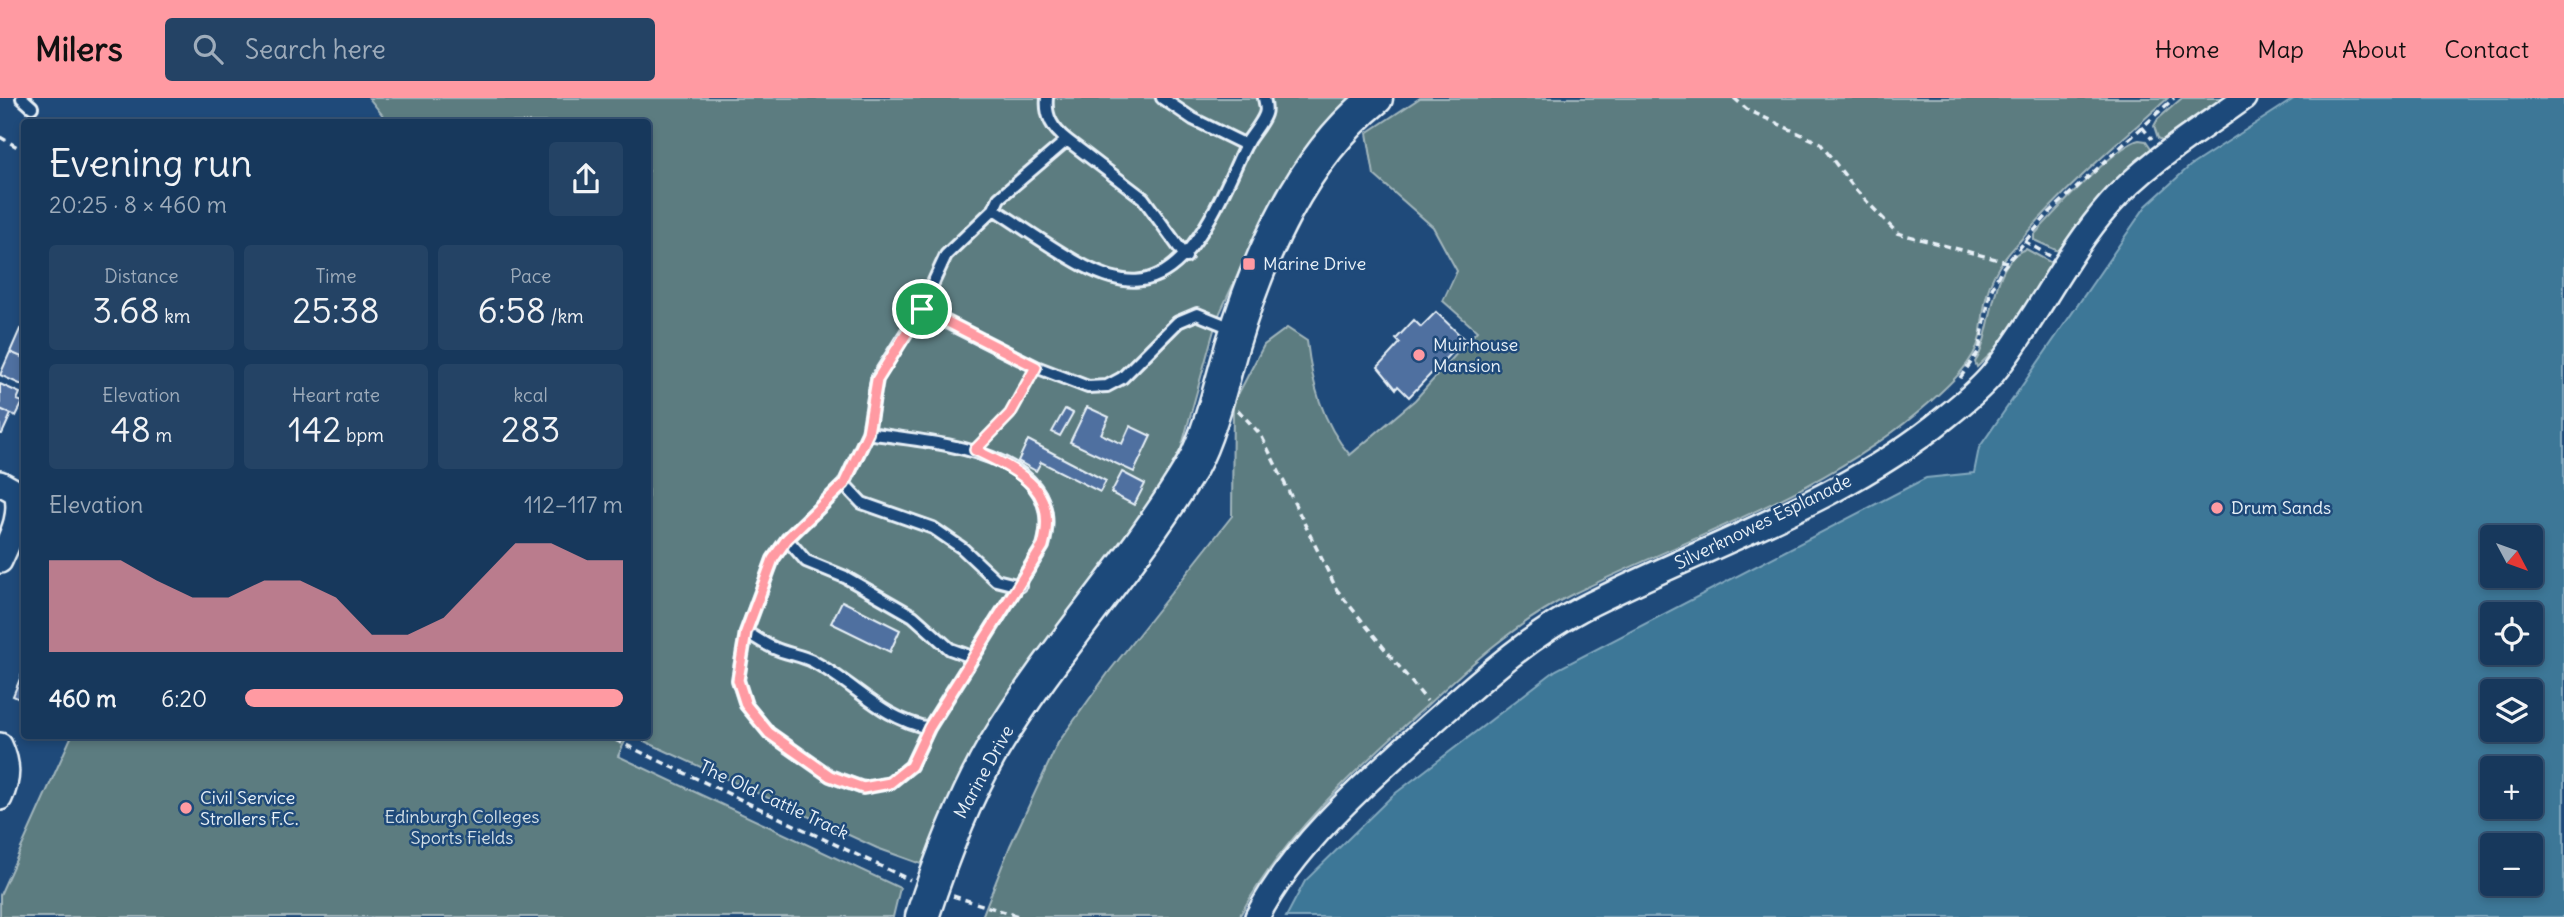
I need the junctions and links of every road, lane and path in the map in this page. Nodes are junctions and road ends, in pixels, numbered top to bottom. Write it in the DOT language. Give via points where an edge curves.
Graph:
graph roads {
  1 [pos="22,98"];
  2 [pos="1047,98"];
  3 [pos="1162,98"];
  4 [pos="1264,98"];
  5 [pos="1376,98"];
  6 [pos="1734,98"];
  7 [pos="2174,98"];
  8 [pos="2244,98"];
  9 [pos="33,107"];
  10 [pos="0,137"];
  11 [pos="1068,139"];
  12 [pos="1246,145"];
  13 [pos="21,149"];
  14 [pos="994,209"];
  15 [pos="2024,241"];
  16 [pos="1186,257"];
  17 [pos="2007,262"];
  18 [pos="2066,266"];
  19 [pos="922,309"];
  20 [pos="1237,330"];
  21 [pos="1036,367"];
  22 [pos="1947,416"];
  23 [pos="868,433"];
  24 [pos="1261,435"];
  25 [pos="975,450"];
  26 [pos="0,482"];
  27 [pos="844,484"];
  28 [pos="21,511"];
  29 [pos="21,517"];
  30 [pos="787,539"];
  31 [pos="0,561"];
  32 [pos="1020,586"];
  33 [pos="746,632"];
  34 [pos="972,657"];
  35 [pos="1440,716"];
  36 [pos="929,728"];
  37 [pos="613,739"];
  38 [pos="0,745"];
  39 [pos="0,798"];
  40 [pos="926,903"];
  41 [pos="1021,917"];
  42 [pos="1257,917"];
  1 -- 9 [label="lane"];
  2 -- 11 [label="lane" via="1054,130"];
  3 -- 12 [label="lane"];
  4 -- 12 [label="lane" via="1266,112"];
  5 -- 20 [label="street, Marine Drive" via="1318,160 1279,224"];
  6 -- 17 [label="path" via="1748,110 1820,143 1897,233"];
  7 -- 15 [label="path"];
  8 -- 18 [label="street, Silverknowes Esplanade" via="2136,179 2110,204"];
  10 -- 13 [label="path"];
  11 -- 14 [label="lane" via="999,198"];
  11 -- 16 [label="lane" via="1143,198"];
  12 -- 16 [label="lane" via="1219,204"];
  14 -- 16 [label="lane" via="1100,275 1132,283 1161,275"];
  14 -- 19 [label="lane" via="946,255"];
  15 -- 17 [label="path"];
  15 -- 18 [label="path"];
  17 -- 22 [label="path" via="1990,293 1979,351 1961,375"];
  18 -- 22 [label="street, Silverknowes Esplanade" via="1990,377"];
  19 -- 21 [label="lane"];
  19 -- 23 [label="lane" via="877,380"];
  20 -- 21 [label="lane" via="1197,314 1178,322 1122,378 1107,386 1088,387"];
  20 -- 40 [label="street, Marine Drive" via="1194,463 994,748 955,825"];
  21 -- 25 [label="path" via="1010,414"];
  22 -- 35 [label="street, Silverknowes Esplanade" via="1898,453 1783,515 1582,609 1514,652"];
  23 -- 25 [label="lane"];
  23 -- 27 [label="lane"];
  24 -- 35 [label="path" via="1337,590"];
  25 -- 32 [label="lane" via="1023,474 1047,510 1043,546"];
  26 -- 28 [label="street" via="16,492"];
  27 -- 30 [label="lane"];
  27 -- 32 [label="lane" via="862,503 933,528 996,580"];
  29 -- 31 [label="street"];
  30 -- 33 [label="lane" via="773,559"];
  30 -- 34 [label="lane" via="806,561 845,577 913,616 950,649"];
  32 -- 34 [label="lane"];
  33 -- 36 [label="lane" via="774,649 811,660 858,688 880,711"];
  33 -- 36 [label="lane" via="738,680 746,705 769,733 830,776 863,788 890,783 911,766"];
  34 -- 36 [label="lane"];
  35 -- 42 [label="street, Silverknowes Esplanade" via="1313,838"];
  37 -- 40 [label="path, The Old Cattle Track"];
  38 -- 39 [label="street" via="7,763"];
  40 -- 41 [label="path, The Old Cattle Track"];
}
